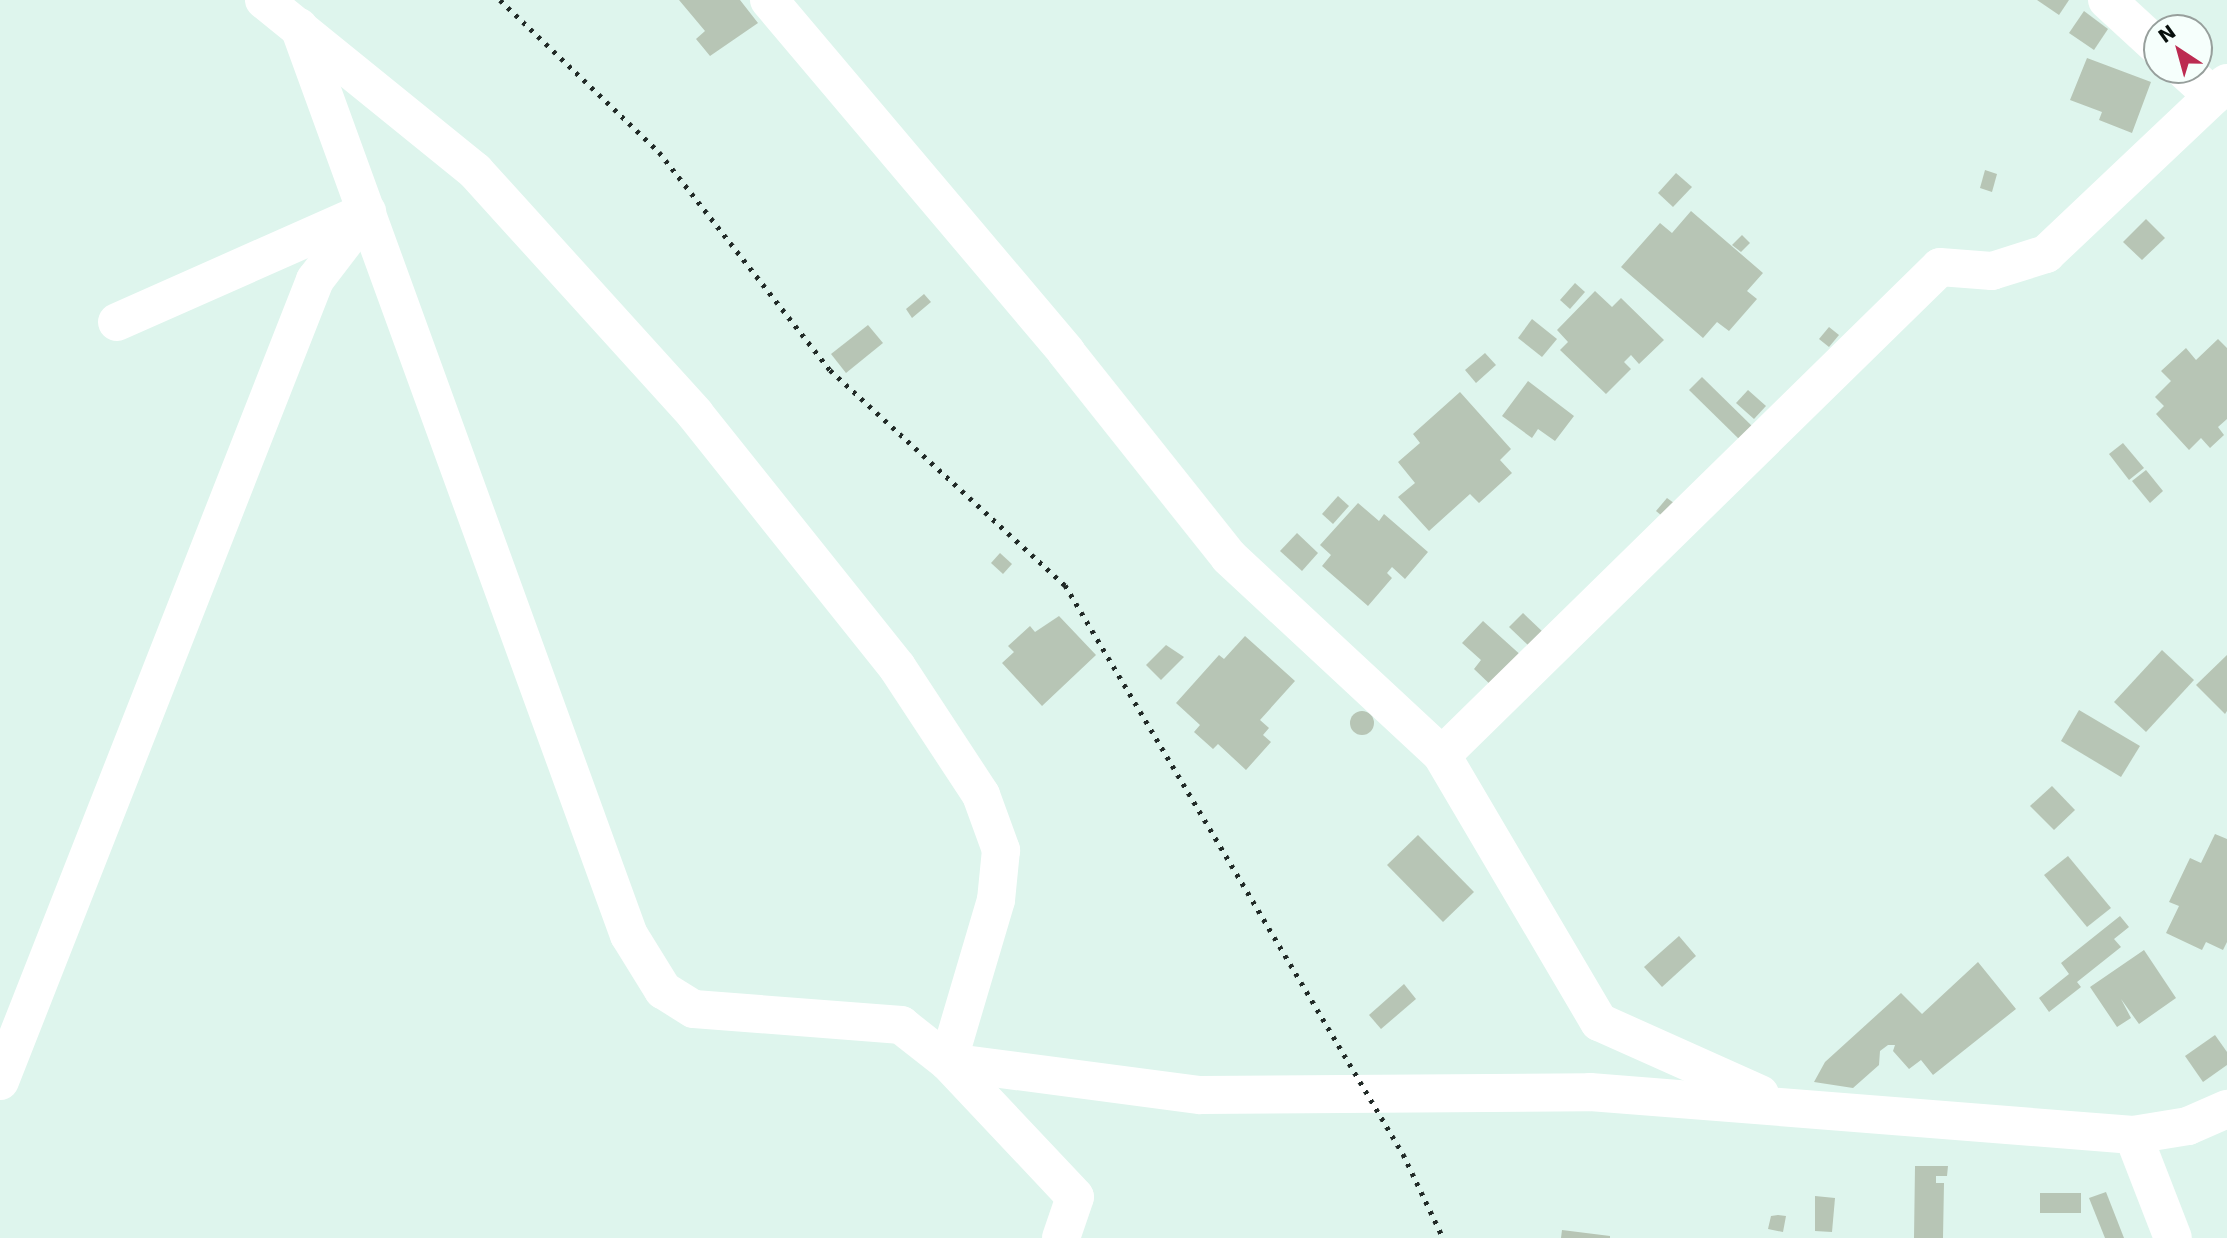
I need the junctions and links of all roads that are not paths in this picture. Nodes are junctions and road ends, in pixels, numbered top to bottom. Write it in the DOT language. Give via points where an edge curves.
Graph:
graph roads {
  1 [pos="264,0"];
  2 [pos="769,0"];
  3 [pos="2106,0"];
  4 [pos="299,27"];
  5 [pos="2143,33"];
  6 [pos="2220,89"];
  7 [pos="367,212"];
  8 [pos="117,322"];
  9 [pos="1442,755"];
  10 [pos="948,1062"];
  11 [pos="0,1081"];
  12 [pos="1784,1105"];
  13 [pos="2227,1109"];
  14 [pos="2133,1135"];
  15 [pos="1061,1238"];
  16 [pos="2173,1238"];
  1 -- 4 [label="street"];
  2 -- 9 [label="street" via="1066,352 1229,557"];
  3 -- 5 [label="street"];
  4 -- 7 [label="street"];
  4 -- 10 [label="street" via="475,171 695,414 897,667 981,795 1001,850 996,900"];
  6 -- 9 [label="street" via="2046,254 1992,271 1940,267"];
  7 -- 8 [label="street"];
  7 -- 10 [label="street" via="629,935 663,990 694,1009 901,1025"];
  7 -- 11 [label="street" via="315,280"];
  9 -- 12 [label="street" via="1599,1023"];
  10 -- 12 [label="street" via="1200,1095 1590,1092"];
  10 -- 15 [label="street" via="1075,1197"];
  12 -- 14 [label="street"];
  13 -- 14 [label="street" via="2188,1126"];
  14 -- 16 [label="street"];
}
